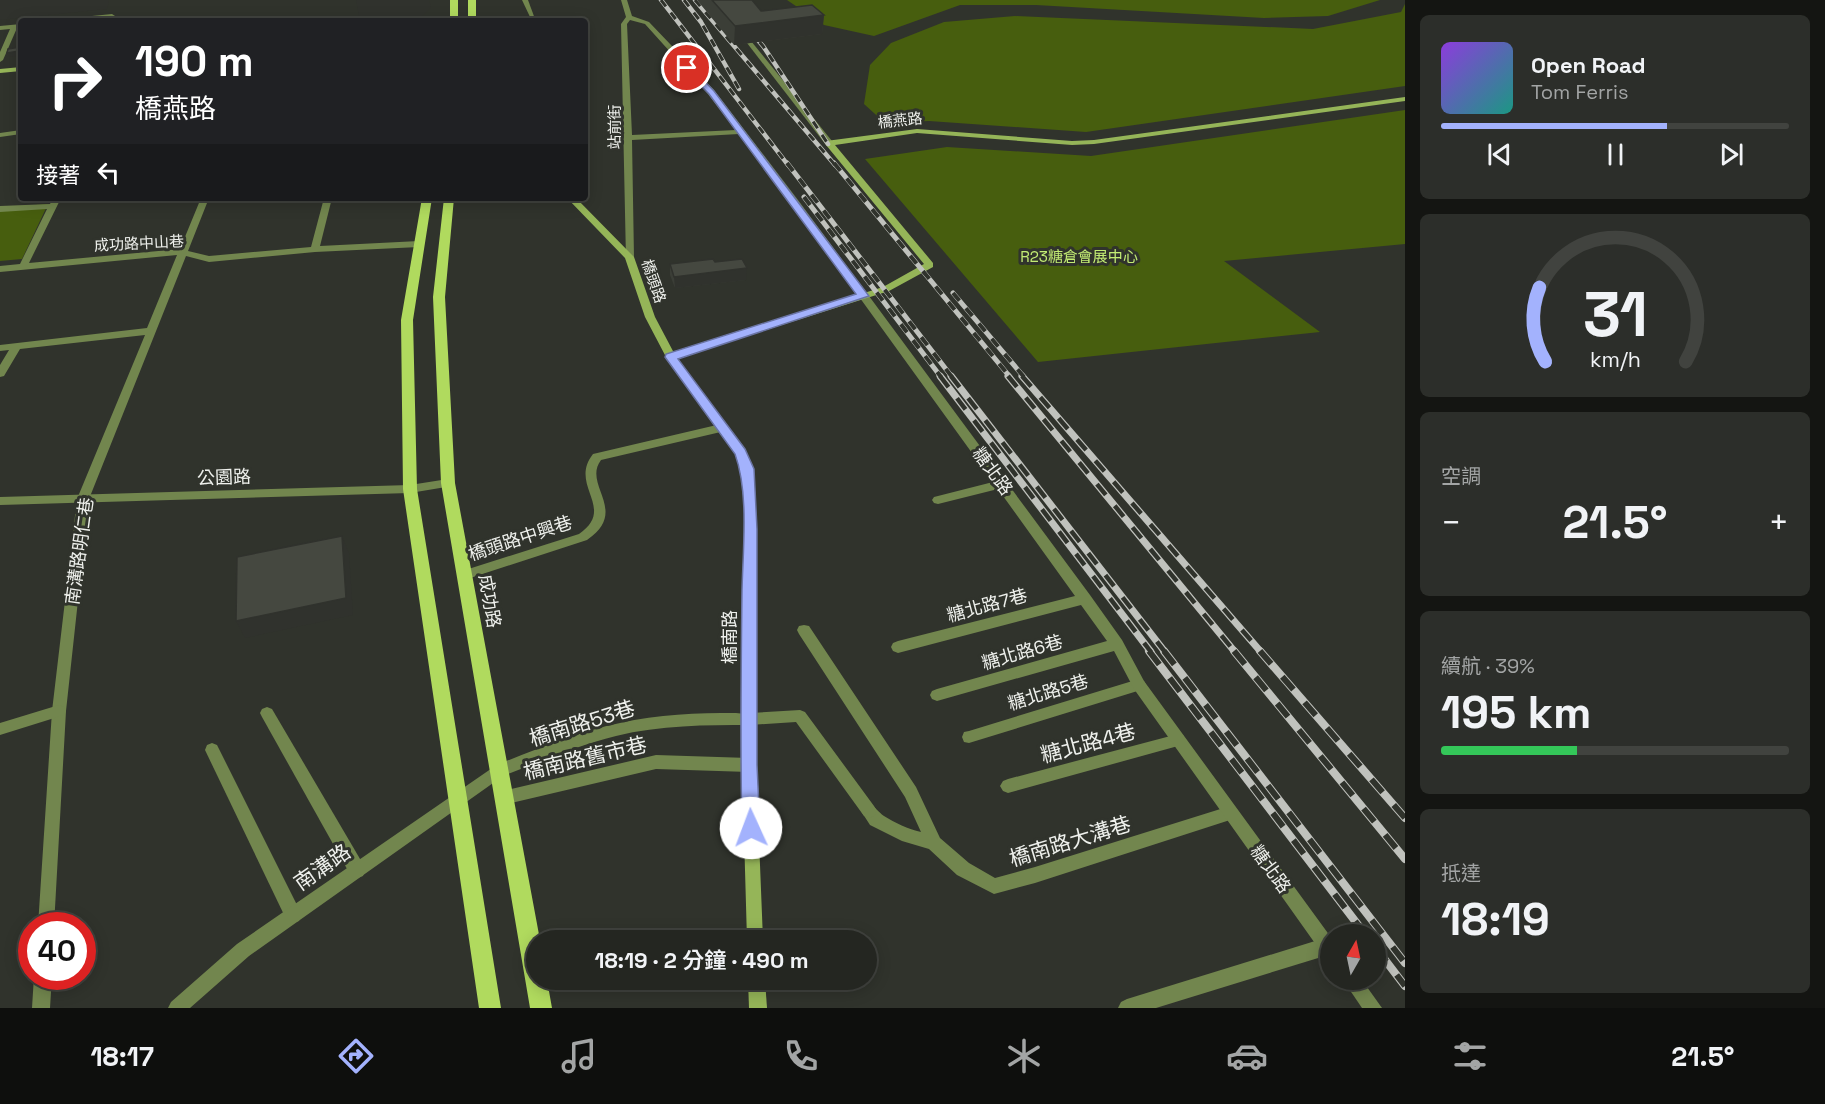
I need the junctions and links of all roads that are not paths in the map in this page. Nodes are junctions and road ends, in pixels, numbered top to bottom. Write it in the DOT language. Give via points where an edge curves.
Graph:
graph roads {
  1 [pos="454,0"];
  2 [pos="472,0"];
  3 [pos="525,0"];
  4 [pos="624,0"];
  5 [pos="629,17"];
  6 [pos="92,18"];
  7 [pos="111,18"];
  8 [pos="454,18"];
  9 [pos="472,18"];
  10 [pos="533,18"];
  11 [pos="18,26"];
  12 [pos="0,28"];
  13 [pos="749,42"];
  14 [pos="12,52"];
  15 [pos="1,55"];
  16 [pos="18,69"];
  17 [pos="0,71"];
  18 [pos="1405,99"];
  19 [pos="18,132"];
  20 [pos="740,132"];
  21 [pos="0,135"];
  22 [pos="628,138"];
  23 [pos="829,143"];
  24 [pos="204,201"];
  25 [pos="327,201"];
  26 [pos="426,201"];
  27 [pos="449,201"];
  28 [pos="575,201"];
  29 [pos="55,202"];
  30 [pos="0,209"];
  31 [pos="419,244"];
  32 [pos="315,249"];
  33 [pos="182,252"];
  34 [pos="629,257"];
  35 [pos="23,267"];
  36 [pos="0,269"];
  37 [pos="863,296"];
  38 [pos="151,331"];
  39 [pos="17,346"];
  40 [pos="0,348"];
  41 [pos="671,357"];
  42 [pos="0,374"];
  43 [pos="721,428"];
  44 [pos="448,483"];
  45 [pos="1002,484"];
  46 [pos="410,489"];
  47 [pos="83,500"];
  48 [pos="938,500"];
  49 [pos="0,501"];
  50 [pos="464,575"];
  51 [pos="1084,599"];
  52 [pos="804,630"];
  53 [pos="1117,644"];
  54 [pos="898,647"];
  55 [pos="1139,685"];
  56 [pos="937,695"];
  57 [pos="59,711"];
  58 [pos="267,713"];
  59 [pos="750,719"];
  60 [pos="0,729"];
  61 [pos="969,737"];
  62 [pos="1179,741"];
  63 [pos="212,750"];
  64 [pos="748,765"];
  65 [pos="498,771"];
  66 [pos="1008,786"];
  67 [pos="503,798"];
  68 [pos="457,800"];
  69 [pos="869,810"];
  70 [pos="1230,813"];
  71 [pos="934,843"];
  72 [pos="357,870"];
  73 [pos="47,912"];
  74 [pos="293,915"];
  75 [pos="755,930"];
  76 [pos="1320,936"];
  77 [pos="1320,951"];
  78 [pos="42,990"];
  79 [pos="757,990"];
  80 [pos="1360,990"];
  81 [pos="41,1008"];
  82 [pos="177,1008"];
  83 [pos="490,1008"];
  84 [pos="541,1008"];
  85 [pos="758,1008"];
  86 [pos="1126,1008"];
  87 [pos="1373,1008"];
  1 -- 8 [label="main road"];
  2 -- 9 [label="main road"];
  3 -- 10 [label="street"];
  4 -- 5 [label="street, 站前街"];
  5 -- 20 [label="street, 糖北路" via="647,23 711,92"];
  5 -- 22 [label="street, 站前街" via="624,24"];
  6 -- 7 [label="street"];
  11 -- 12 [label="street"];
  11 -- 15 [label="street"];
  13 -- 23 [label="street"];
  14 -- 15 [label="street"];
  16 -- 17 [label="street"];
  18 -- 23 [label="street, 橋燕路" via="1094,142 917,131"];
  19 -- 21 [label="street"];
  20 -- 22 [label="street"];
  20 -- 37 [label="street, 糖北路"];
  22 -- 34 [label="street, 站前街"];
  23 -- 37 [label="street" via="930,265 886,290"];
  24 -- 33 [label="street, 南溝路明仁巷"];
  25 -- 32 [label="street"];
  26 -- 31 [label="main road"];
  27 -- 44 [label="main road, 成功路" via="439,297"];
  28 -- 34 [label="street, 橋頭路"];
  29 -- 30 [label="street"];
  29 -- 35 [label="street"];
  31 -- 32 [label="street, 成功路中山巷"];
  31 -- 46 [label="main road" via="406,320"];
  32 -- 33 [label="street, 成功路中山巷" via="209,259"];
  33 -- 35 [label="street, 成功路中山巷"];
  33 -- 38 [label="street, 南溝路明仁巷"];
  34 -- 41 [label="street, 橋頭路" via="650,317"];
  35 -- 36 [label="street, 成功路中山巷"];
  37 -- 41 [label="street"];
  37 -- 45 [label="street, 糖北路"];
  38 -- 39 [label="street"];
  38 -- 47 [label="street, 南溝路明仁巷"];
  39 -- 40 [label="street"];
  39 -- 42 [label="street"];
  41 -- 43 [label="street, 橋南路"];
  43 -- 50 [label="street, 橋頭路中興巷" via="597,457 589,469 602,510 597,526 583,537"];
  43 -- 59 [label="street, 橋南路" via="741,453 747,469"];
  44 -- 46 [label="street, 公園路"];
  44 -- 50 [label="main road, 成功路"];
  45 -- 48 [label="street"];
  45 -- 51 [label="street, 糖北路"];
  46 -- 47 [label="street, 公園路"];
  46 -- 68 [label="main road"];
  47 -- 49 [label="street, 公園路"];
  47 -- 57 [label="street, 南溝路明仁巷"];
  50 -- 65 [label="main road, 成功路"];
  51 -- 53 [label="street, 糖北路"];
  51 -- 54 [label="street, 糖北路7巷"];
  52 -- 71 [label="street" via="911,792"];
  53 -- 55 [label="street, 糖北路"];
  53 -- 56 [label="street, 糖北路6巷"];
  55 -- 61 [label="street, 糖北路5巷"];
  55 -- 62 [label="street, 糖北路"];
  57 -- 60 [label="street"];
  57 -- 73 [label="street, 南溝路明仁巷"];
  58 -- 72 [label="street"];
  59 -- 64 [label="street, 橋南路"];
  59 -- 65 [label="street, 橋南路53巷" via="699,719 633,726"];
  59 -- 69 [label="street, 橋南路53巷" via="801,716"];
  62 -- 66 [label="street, 糖北路4巷"];
  62 -- 70 [label="street, 糖北路"];
  63 -- 74 [label="street"];
  64 -- 67 [label="street, 橋南路舊市巷" via="656,762"];
  64 -- 75 [label="street, 橋南路"];
  65 -- 67 [label="main road, 成功路"];
  65 -- 68 [label="street, 南溝路"];
  67 -- 84 [label="main road, 成功路"];
  68 -- 72 [label="street, 南溝路"];
  68 -- 83 [label="main road"];
  69 -- 71 [label="street, 橋南路大溝巷" via="876,820 908,836"];
  70 -- 71 [label="street, 橋南路大溝巷" via="994,886 963,869"];
  70 -- 76 [label="street, 糖北路"];
  72 -- 74 [label="street, 南溝路"];
  74 -- 82 [label="street, 南溝路" via="243,950"];
  77 -- 86 [label="street"];
  78 -- 81 [label="street"];
  79 -- 85 [label="street"];
  80 -- 87 [label="street"];
}
